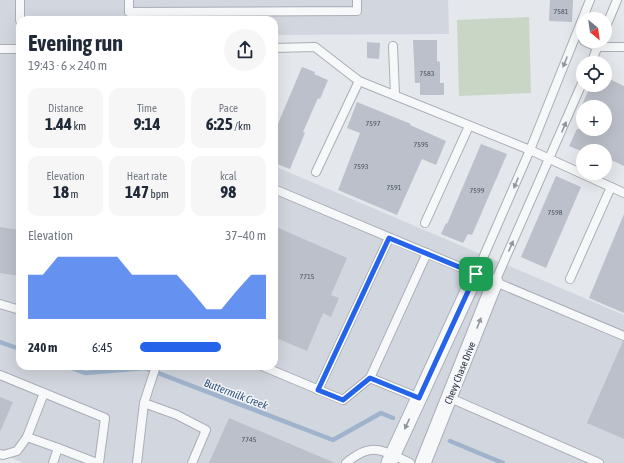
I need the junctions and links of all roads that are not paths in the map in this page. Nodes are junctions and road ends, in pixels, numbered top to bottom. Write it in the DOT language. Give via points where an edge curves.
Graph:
graph roads {
  1 [pos="20,0"];
  2 [pos="130,0"];
  3 [pos="358,0"];
  4 [pos="590,0"];
  5 [pos="617,0"];
  6 [pos="587,12"];
  7 [pos="612,12"];
  8 [pos="20,16"];
  9 [pos="393,46"];
  10 [pos="612,46"];
  11 [pos="624,47"];
  12 [pos="278,48"];
  13 [pos="577,48"];
  14 [pos="0,49"];
  15 [pos="16,49"];
  16 [pos="359,81"];
  17 [pos="578,92"];
  18 [pos="395,95"];
  19 [pos="469,126"];
  20 [pos="530,150"];
  21 [pos="550,160"];
  22 [pos="316,172"];
  23 [pos="611,187"];
  24 [pos="278,191"];
  25 [pos="624,193"];
  26 [pos="425,223"];
  27 [pos="389,238"];
  28 [pos="427,254"];
  29 [pos="476,274"];
  30 [pos="570,280"];
  31 [pos="496,282"];
  32 [pos="0,304"];
  33 [pos="16,309"];
  34 [pos="624,336"];
  35 [pos="155,370"];
  36 [pos="271,370"];
  37 [pos="0,375"];
  38 [pos="370,378"];
  39 [pos="318,390"];
  40 [pos="44,393"];
  41 [pos="419,398"];
  42 [pos="450,398"];
  43 [pos="144,403"];
  44 [pos="26,437"];
  45 [pos="58,448"];
  46 [pos="0,454"];
  47 [pos="390,459"];
  48 [pos="53,463"];
  49 [pos="98,463"];
  50 [pos="137,463"];
  51 [pos="192,463"];
  52 [pos="346,463"];
  53 [pos="410,463"];
  54 [pos="423,463"];
  55 [pos="599,463"];
  1 -- 8 [label="lane"];
  2 -- 3 [label="lane" via="129,12 357,11"];
  4 -- 6 [label="lane"];
  5 -- 7 [label="lane"];
  9 -- 18 [label="lane"];
  10 -- 11 [label="lane"];
  12 -- 16 [label="lane" via="315,48"];
  13 -- 20 [label="lane, one-way"];
  14 -- 15 [label="lane"];
  16 -- 18 [label="lane"];
  16 -- 22 [label="lane"];
  21 -- 17 [label="lane, one-way"];
  18 -- 19 [label="lane"];
  19 -- 20 [label="lane"];
  19 -- 26 [label="lane"];
  20 -- 21 [label="lane"];
  20 -- 29 [label="lane, one-way"];
  21 -- 23 [label="lane"];
  31 -- 21 [label="lane, one-way"];
  23 -- 25 [label="lane"];
  23 -- 30 [label="lane"];
  24 -- 27 [label="lane"];
  27 -- 28 [label="lane"];
  27 -- 39 [label="lane"];
  28 -- 29 [label="lane"];
  28 -- 38 [label="lane"];
  29 -- 31 [label="lane"];
  29 -- 41 [label="street"];
  31 -- 34 [label="lane"];
  42 -- 31 [label="street, Chevy Chase Drive, one-way"];
  32 -- 33 [label="lane"];
  35 -- 43 [label="lane"];
  36 -- 39 [label="lane"];
  37 -- 40 [label="lane"];
  38 -- 39 [label="lane" via="343,400"];
  38 -- 41 [label="lane"];
  40 -- 44 [label="lane"];
  40 -- 49 [label="lane" via="105,418"];
  41 -- 47 [label="street, one-way"];
  42 -- 54 [label="street, Chevy Chase Drive"];
  42 -- 55 [label="lane"];
  43 -- 50 [label="lane"];
  43 -- 51 [label="lane" via="177,415 206,430"];
  44 -- 45 [label="lane"];
  44 -- 46 [label="lane" via="17,452"];
  45 -- 48 [label="lane"];
  45 -- 49 [label="lane"];
  47 -- 52 [label="lane" via="379,449 363,450"];
  47 -- 53 [label="lane"];
}
